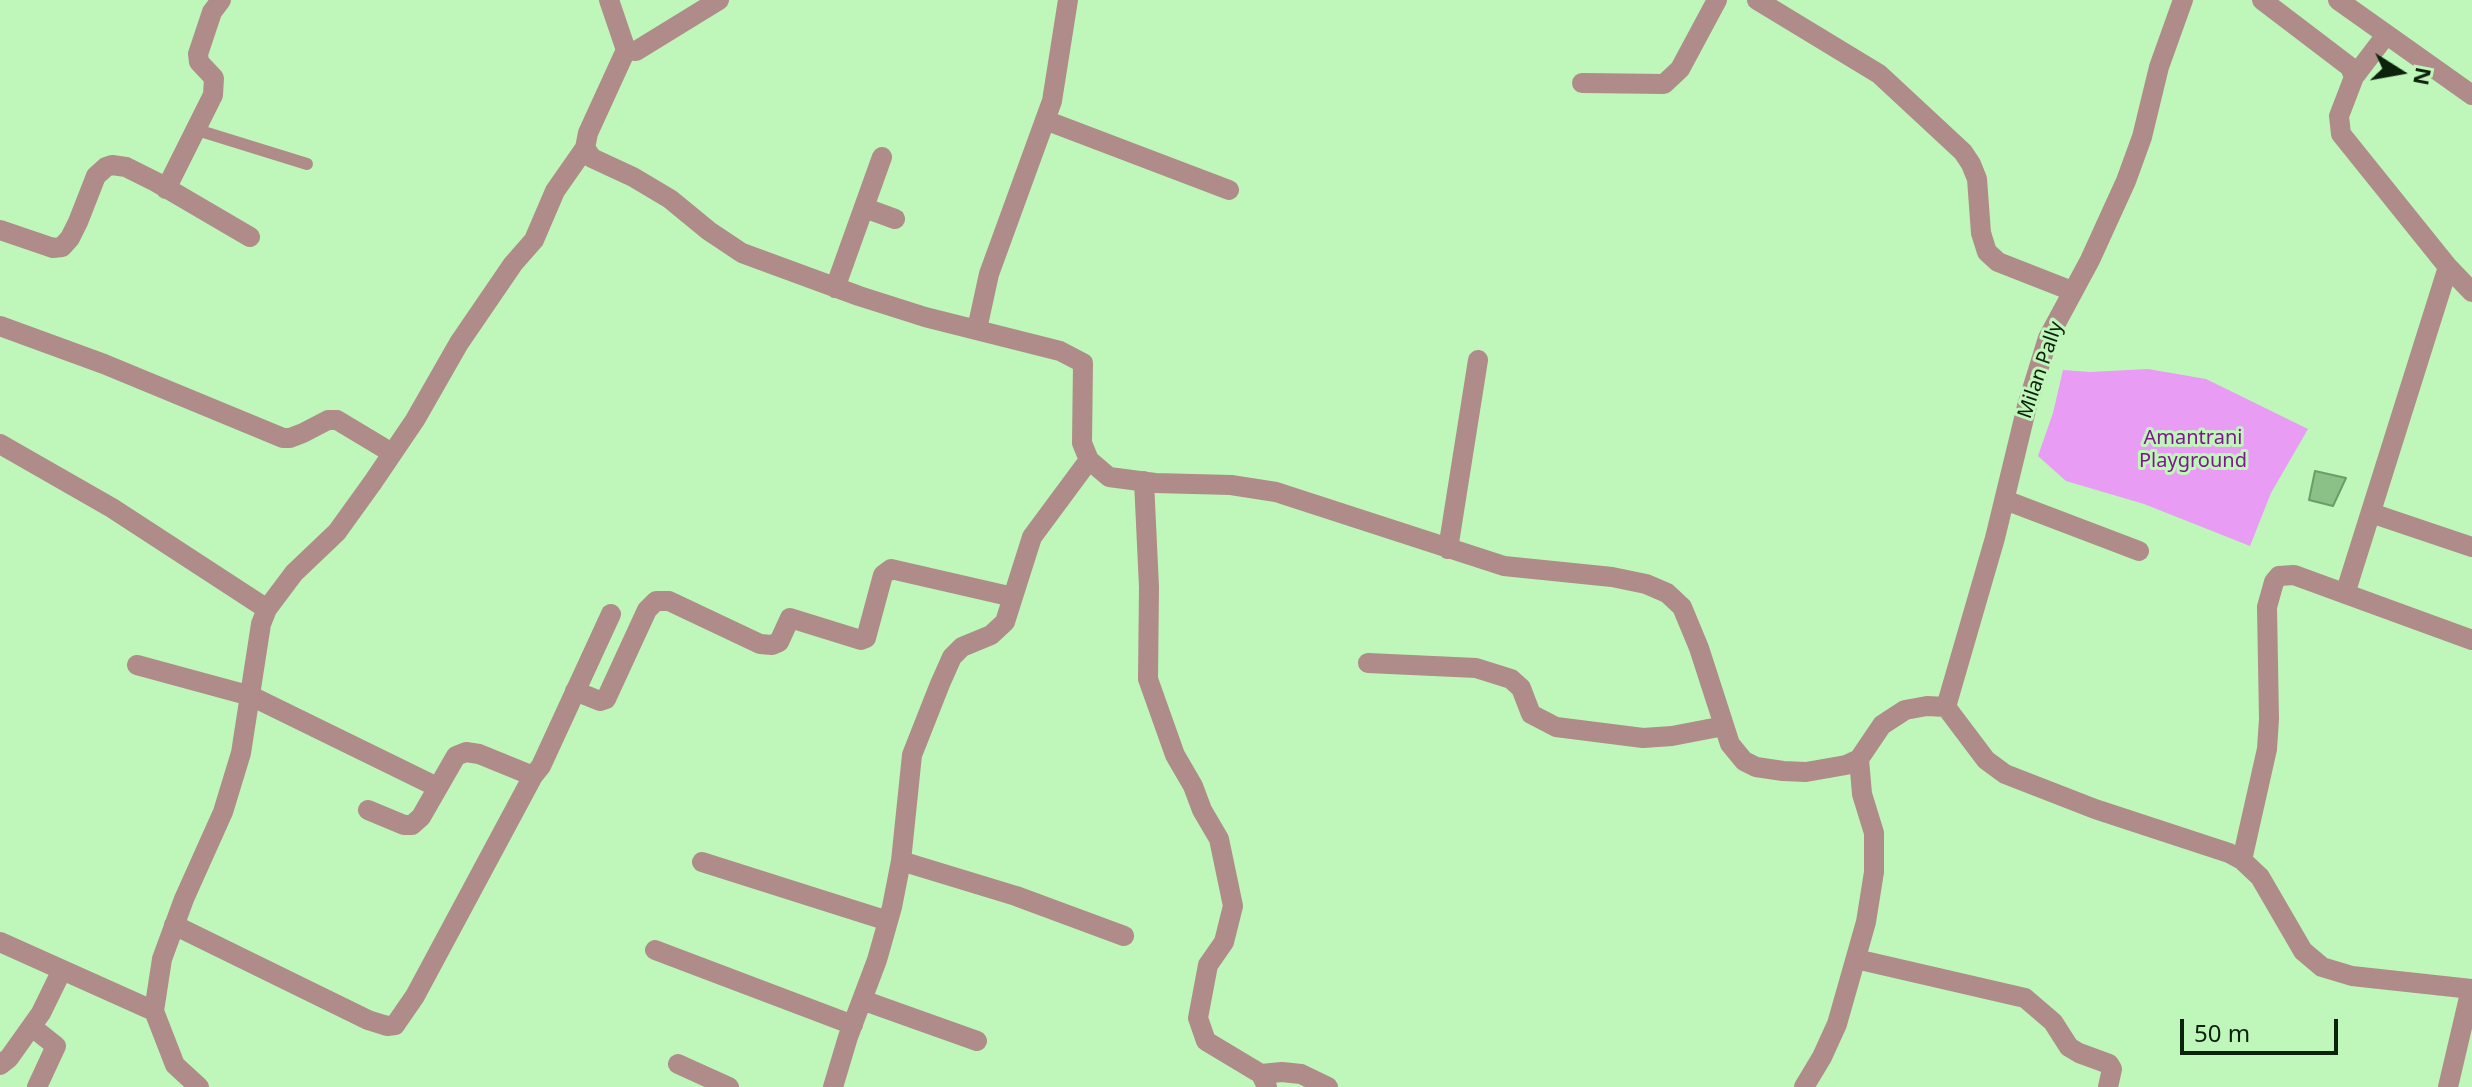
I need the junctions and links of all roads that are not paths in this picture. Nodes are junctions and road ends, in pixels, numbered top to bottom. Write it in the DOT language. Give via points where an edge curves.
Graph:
graph roads {
  1 [pos="221,0"];
  2 [pos="609,0"];
  3 [pos="719,0"];
  4 [pos="1068,0"];
  5 [pos="1717,0"];
  6 [pos="1757,0"];
  7 [pos="2183,0"];
  8 [pos="2262,0"];
  9 [pos="2338,0"];
  10 [pos="2386,35"];
  11 [pos="626,50"];
  12 [pos="2354,77"];
  13 [pos="1582,83"];
  14 [pos="2472,95"];
  15 [pos="1045,120"];
  16 [pos="194,129"];
  17 [pos="585,148"];
  18 [pos="882,157"];
  19 [pos="307,164"];
  20 [pos="166,189"];
  21 [pos="1229,190"];
  22 [pos="865,208"];
  23 [pos="895,219"];
  24 [pos="0,230"];
  25 [pos="250,237"];
  26 [pos="2448,267"];
  27 [pos="835,288"];
  28 [pos="2072,291"];
  29 [pos="2472,292"];
  30 [pos="0,326"];
  31 [pos="977,329"];
  32 [pos="1478,360"];
  33 [pos="0,444"];
  34 [pos="392,453"];
  35 [pos="1089,460"];
  36 [pos="1144,481"];
  37 [pos="2005,500"];
  38 [pos="2371,513"];
  39 [pos="2472,547"];
  40 [pos="1448,549"];
  41 [pos="2139,551"];
  42 [pos="2345,594"];
  43 [pos="1013,597"];
  44 [pos="267,609"];
  45 [pos="611,614"];
  46 [pos="2472,640"];
  47 [pos="1368,663"];
  48 [pos="137,665"];
  49 [pos="575,691"];
  50 [pos="251,696"];
  51 [pos="1946,707"];
  52 [pos="1724,726"];
  53 [pos="1859,759"];
  54 [pos="533,776"];
  55 [pos="437,787"];
  56 [pos="368,810"];
  57 [pos="2242,860"];
  58 [pos="901,861"];
  59 [pos="702,862"];
  60 [pos="888,921"];
  61 [pos="174,925"];
  62 [pos="1124,936"];
  63 [pos="0,942"];
  64 [pos="655,950"];
  65 [pos="1856,959"];
  66 [pos="62,970"];
  67 [pos="2472,989"];
  68 [pos="862,1000"];
  69 [pos="154,1011"];
  70 [pos="853,1025"];
  71 [pos="32,1027"];
  72 [pos="977,1041"];
  73 [pos="678,1064"];
  74 [pos="0,1065"];
  75 [pos="1264,1080"];
  76 [pos="37,1087"];
  77 [pos="199,1087"];
  78 [pos="729,1087"];
  79 [pos="833,1087"];
  80 [pos="1328,1087"];
  81 [pos="1804,1087"];
  82 [pos="2108,1087"];
  83 [pos="2448,1087"];
  1 -- 16 [label="street" via="198,54 214,78 213,95"];
  2 -- 11 [label="street"];
  3 -- 11 [label="street" via="636,51"];
  4 -- 15 [label="street"];
  5 -- 13 [label="street" via="1680,69 1664,84"];
  6 -- 28 [label="street" via="1879,74 1963,152 1977,179 1987,252 2014,271"];
  7 -- 28 [label="street, Milan Pally" via="2126,181"];
  8 -- 12 [label="street" via="2342,60"];
  9 -- 10 [label="street"];
  10 -- 12 [label="street"];
  10 -- 14 [label="street"];
  11 -- 17 [label="street"];
  12 -- 26 [label="street" via="2339,116 2341,134"];
  15 -- 21 [label="street"];
  15 -- 31 [label="street" via="989,274"];
  16 -- 19 [label="lane"];
  16 -- 20 [label="street"];
  17 -- 27 [label="street" via="592,158 670,199 742,253"];
  17 -- 34 [label="street" via="555,191 534,240 459,343"];
  18 -- 22 [label="street"];
  20 -- 24 [label="street" via="112,165 96,176 62,247"];
  20 -- 25 [label="street"];
  22 -- 23 [label="street"];
  22 -- 27 [label="street"];
  26 -- 29 [label="street"];
  26 -- 38 [label="street"];
  27 -- 31 [label="street"];
  28 -- 37 [label="street, Milan Pally" via="2048,338"];
  30 -- 34 [label="street" via="283,438 337,420"];
  31 -- 35 [label="street" via="1060,351 1083,363 1082,443"];
  32 -- 40 [label="street"];
  33 -- 44 [label="street" via="112,508"];
  34 -- 44 [label="street" via="337,532 294,573"];
  35 -- 36 [label="street" via="1109,477"];
  35 -- 43 [label="street" via="1032,537"];
  36 -- 40 [label="street" via="1276,492"];
  36 -- 75 [label="street" via="1148,679 1175,755 1219,839 1233,906 1224,942 1208,965 1198,1018 1206,1041"];
  37 -- 41 [label="street"];
  37 -- 51 [label="street, Milan Pally"];
  38 -- 39 [label="street"];
  38 -- 42 [label="street"];
  40 -- 52 [label="street" via="1504,566 1612,577 1667,593 1682,607"];
  42 -- 46 [label="street"];
  42 -- 57 [label="street" via="2287,574 2274,582 2267,607 2267,749"];
  43 -- 49 [label="street" via="891,569 883,575 866,638 790,618 779,642 772,645 669,601 656,601 606,699"];
  43 -- 58 [label="street" via="1005,622 991,635 962,647 940,684 912,755"];
  44 -- 50 [label="street"];
  45 -- 49 [label="street"];
  47 -- 52 [label="street" via="1476,668 1511,679 1521,688 1531,714 1556,727 1643,738"];
  48 -- 50 [label="street"];
  49 -- 54 [label="street"];
  50 -- 55 [label="street"];
  50 -- 61 [label="street" via="231,789"];
  51 -- 53 [label="street" via="1905,710 1882,725"];
  51 -- 57 [label="street" via="1986,760 2005,774"];
  52 -- 53 [label="street" via="1730,744 1756,767 1806,772"];
  53 -- 65 [label="street" via="1862,794 1874,833 1874,872"];
  54 -- 55 [label="street" via="466,752 456,756"];
  54 -- 61 [label="street" via="395,1025 368,1020"];
  55 -- 56 [label="street" via="412,825"];
  57 -- 67 [label="street" via="2260,877 2303,951 2322,967 2352,976"];
  58 -- 60 [label="street"];
  58 -- 62 [label="street"];
  59 -- 60 [label="street"];
  60 -- 68 [label="street"];
  61 -- 69 [label="street"];
  63 -- 66 [label="street"];
  64 -- 70 [label="street"];
  65 -- 81 [label="street" via="1837,1024"];
  65 -- 82 [label="street" via="2025,998 2053,1022 2069,1047 2109,1064"];
  66 -- 69 [label="street"];
  66 -- 71 [label="street"];
  67 -- 83 [label="street"];
  68 -- 70 [label="street"];
  68 -- 72 [label="street"];
  69 -- 77 [label="street" via="175,1065"];
  70 -- 79 [label="street"];
  71 -- 74 [label="street"];
  71 -- 76 [label="street" via="56,1046"];
  73 -- 78 [label="street"];
  75 -- 80 [label="street" via="1282,1072 1301,1074"];
}
